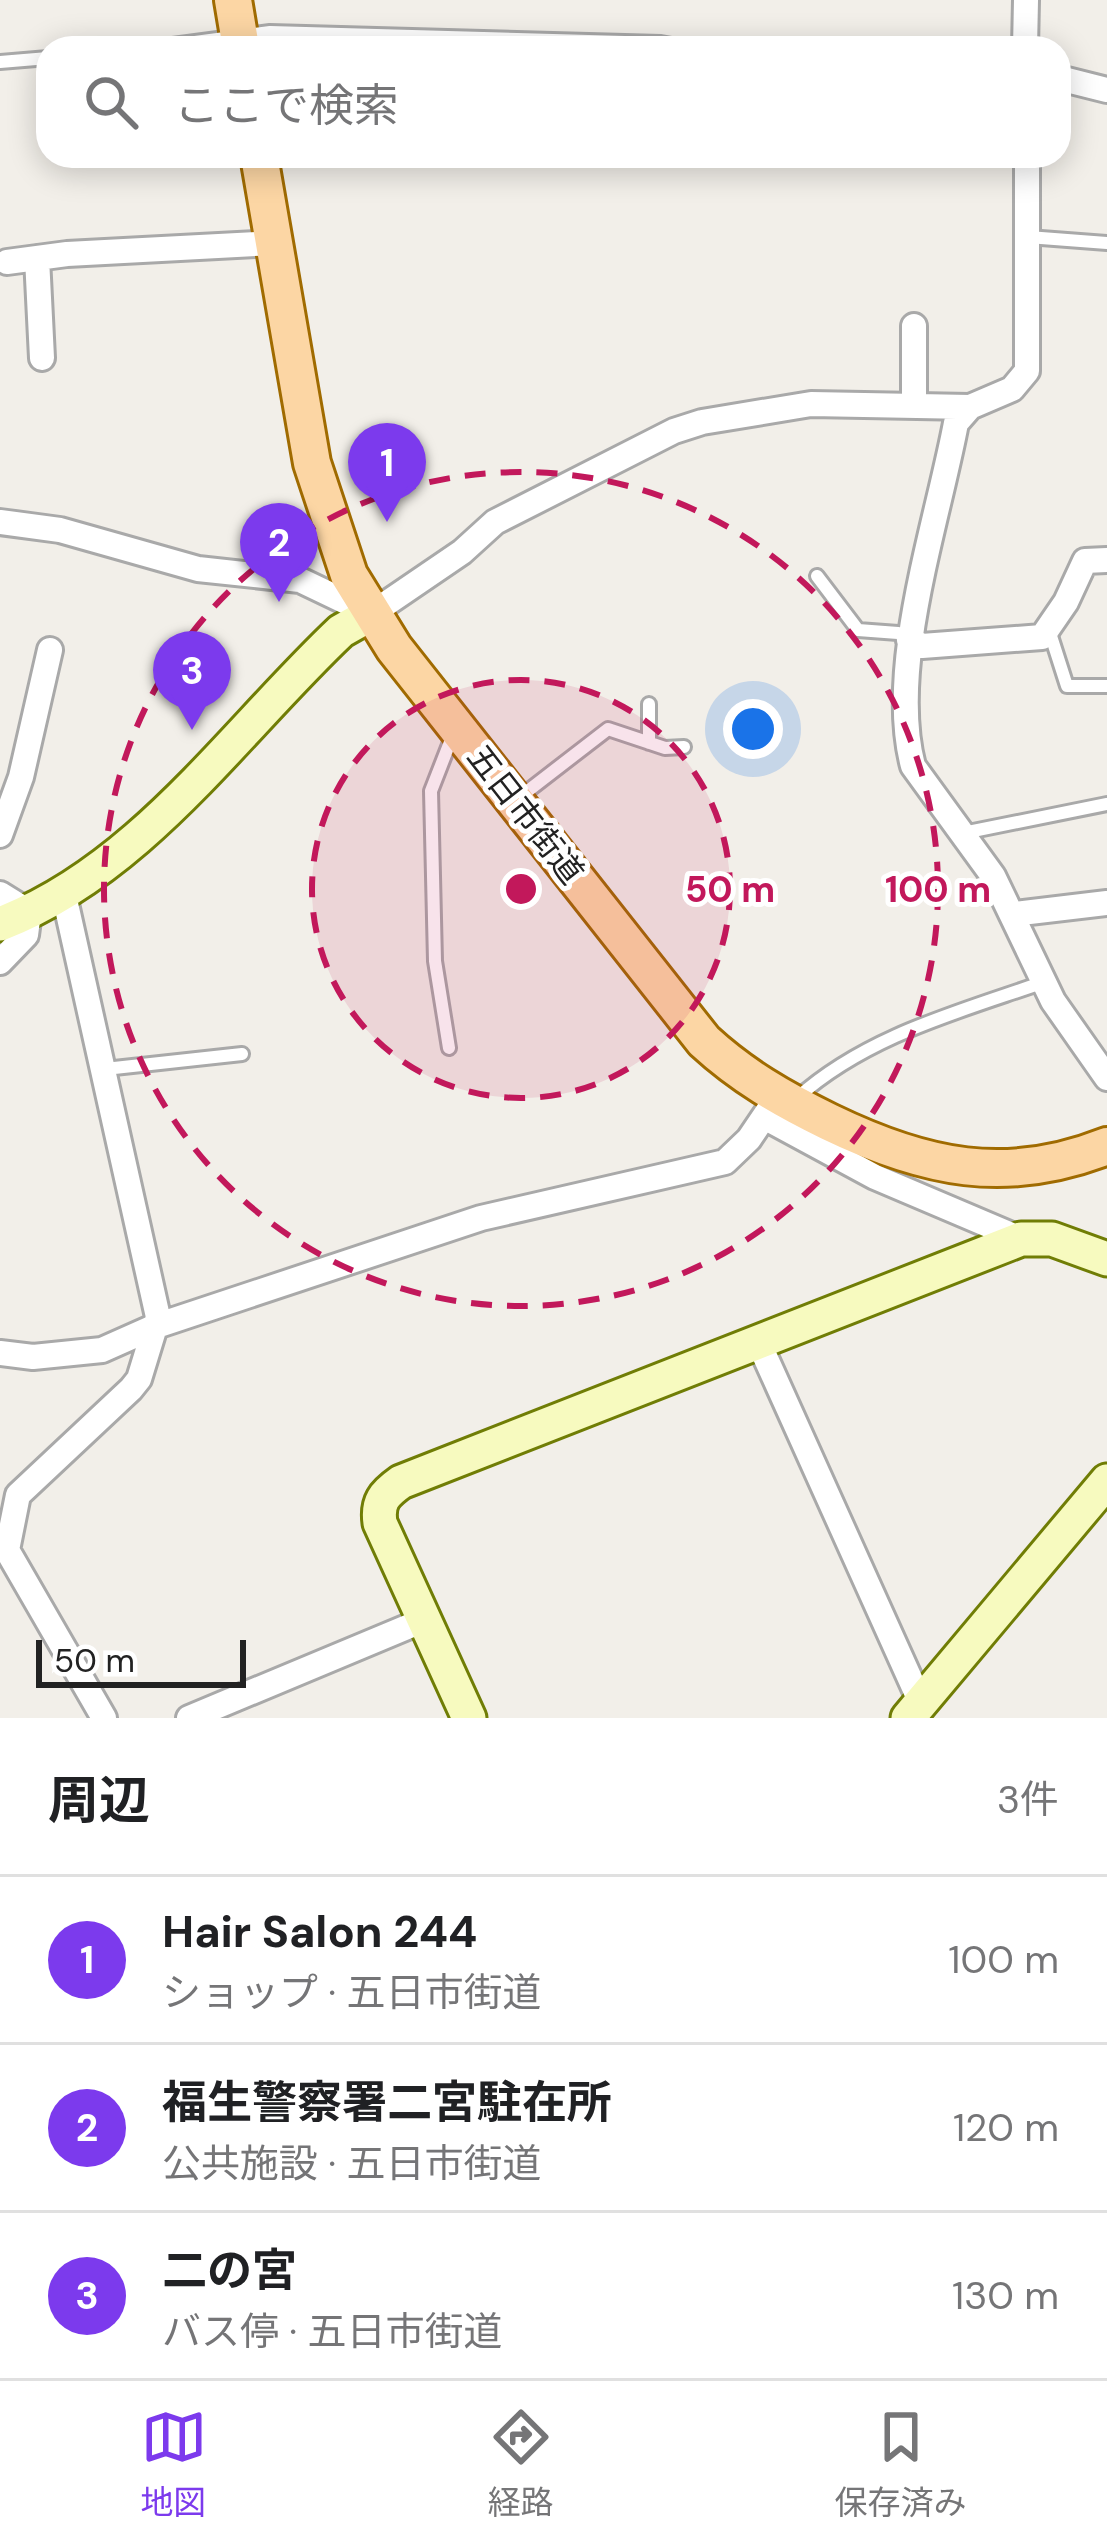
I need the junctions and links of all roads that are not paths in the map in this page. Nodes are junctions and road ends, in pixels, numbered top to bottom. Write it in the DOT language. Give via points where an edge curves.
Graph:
graph roads {
  1 [pos="233,0"];
  2 [pos="1026,0"];
  3 [pos="239,36"];
  4 [pos="259,36"];
  5 [pos="417,36"];
  6 [pos="1025,36"];
  7 [pos="36,59"];
  8 [pos="0,62"];
  9 [pos="1071,81"];
  10 [pos="1107,91"];
  11 [pos="261,168"];
  12 [pos="1027,168"];
  13 [pos="1028,236"];
  14 [pos="274,243"];
  15 [pos="1107,243"];
  16 [pos="37,258"];
  17 [pos="7,262"];
  18 [pos="914,326"];
  19 [pos="42,358"];
  20 [pos="914,406"];
  21 [pos="970,407"];
  22 [pos="0,522"];
  23 [pos="1107,560"];
  24 [pos="817,577"];
  25 [pos="370,614"];
  26 [pos="1042,637"];
  27 [pos="910,640"];
  28 [pos="50,650"];
  29 [pos="1107,686"];
  30 [pos="649,704"];
  31 [pos="457,726"];
  32 [pos="649,743"];
  33 [pos="684,747"];
  34 [pos="515,800"];
  35 [pos="1107,804"];
  36 [pos="963,833"];
  37 [pos="0,835"];
  38 [pos="0,894"];
  39 [pos="64,895"];
  40 [pos="1107,903"];
  41 [pos="1014,914"];
  42 [pos="15,918"];
  43 [pos="0,962"];
  44 [pos="1044,982"];
  45 [pos="449,1048"];
  46 [pos="242,1054"];
  47 [pos="106,1069"];
  48 [pos="1107,1078"];
  49 [pos="778,1106"];
  50 [pos="1107,1146"];
  51 [pos="1021,1239"];
  52 [pos="1107,1259"];
  53 [pos="157,1326"];
  54 [pos="758,1341"];
  55 [pos="0,1353"];
  56 [pos="1107,1481"];
  57 [pos="424,1620"];
  58 [pos="914,1710"];
  59 [pos="104,1718"];
  60 [pos="189,1718"];
  61 [pos="469,1718"];
  1 -- 3 [label="main road"];
  2 -- 6 [label="street"];
  4 -- 5 [label="lane"];
  7 -- 8 [label="lane"];
  9 -- 10 [label="street"];
  11 -- 14 [label="main road, 五日市街道"];
  12 -- 13 [label="street"];
  13 -- 15 [label="lane"];
  13 -- 21 [label="street" via="1027,371 1012,389"];
  14 -- 16 [label="street"];
  14 -- 25 [label="main road, 五日市街道" via="320,496"];
  16 -- 17 [label="street"];
  16 -- 19 [label="street"];
  18 -- 20 [label="street"];
  20 -- 21 [label="street"];
  20 -- 25 [label="street" via="780,407 674,431 495,522"];
  21 -- 27 [label="street" via="956,424"];
  22 -- 25 [label="street" via="60,530 198,569 300,580"];
  23 -- 26 [label="street" via="1085,561"];
  24 -- 27 [label="lane" via="859,630"];
  25 -- 31 [label="main road, 五日市街道"];
  25 -- 39 [label="street" via="341,631 153,823"];
  26 -- 27 [label="street" via="922,646"];
  26 -- 29 [label="lane" via="1051,636 1067,686"];
  27 -- 36 [label="street" via="905,717 914,766"];
  28 -- 37 [label="street"];
  30 -- 32 [label="lane"];
  31 -- 34 [label="main road, 五日市街道"];
  31 -- 45 [label="lane" via="431,791 435,962"];
  32 -- 33 [label="lane"];
  32 -- 34 [label="lane" via="608,729"];
  34 -- 49 [label="main road, 五日市街道" via="704,1041"];
  35 -- 36 [label="lane"];
  36 -- 41 [label="street"];
  38 -- 42 [label="street"];
  39 -- 42 [label="street"];
  39 -- 47 [label="street"];
  40 -- 41 [label="street"];
  41 -- 44 [label="street"];
  42 -- 43 [label="street" via="26,935"];
  44 -- 48 [label="street"];
  44 -- 49 [label="lane" via="898,1033"];
  46 -- 47 [label="lane"];
  47 -- 53 [label="street"];
  49 -- 50 [label="main road, 五日市街道" via="966,1168 1032,1167"];
  49 -- 51 [label="street" via="874,1177"];
  49 -- 53 [label="street" via="725,1162 482,1218"];
  51 -- 52 [label="street" via="1052,1239"];
  51 -- 54 [label="street"];
  53 -- 55 [label="street" via="102,1350"];
  53 -- 59 [label="street" via="131,1389 18,1495 8,1541"];
  54 -- 57 [label="street" via="385,1494 380,1523"];
  54 -- 58 [label="street"];
  56 -- 58 [label="street"];
  57 -- 60 [label="street"];
  57 -- 61 [label="street"];
}
